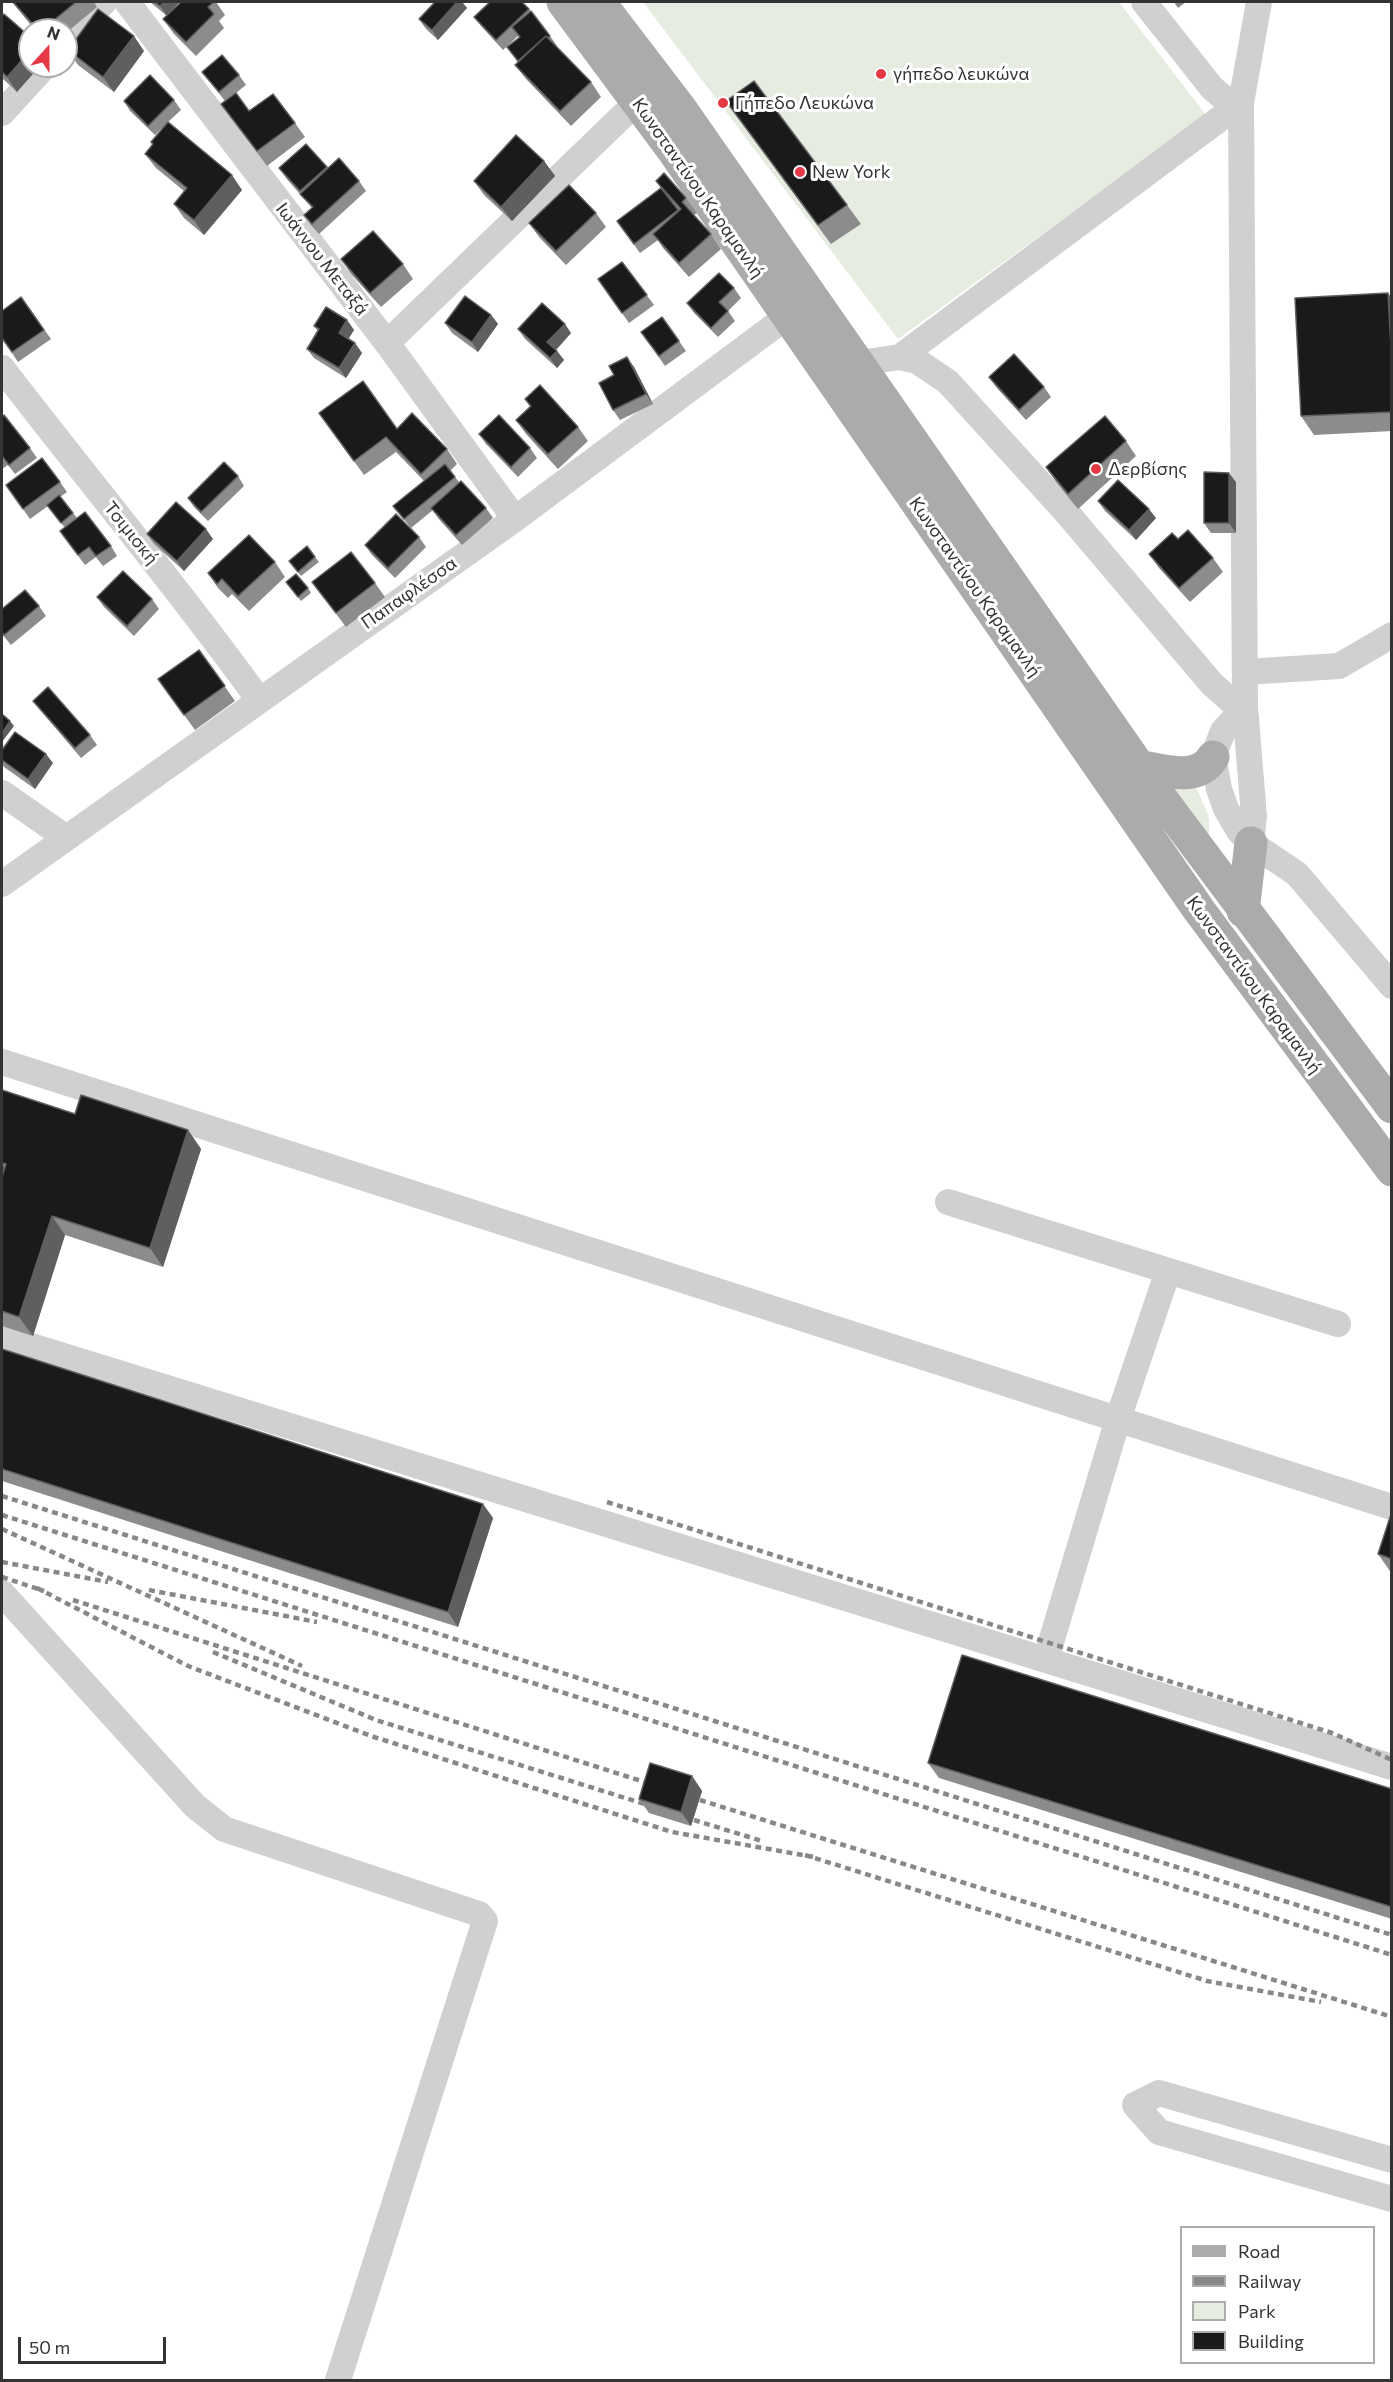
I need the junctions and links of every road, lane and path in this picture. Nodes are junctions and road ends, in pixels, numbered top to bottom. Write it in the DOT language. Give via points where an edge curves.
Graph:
graph roads {
  1 [pos="104,2"];
  2 [pos="127,2"];
  3 [pos="563,2"];
  4 [pos="599,2"];
  5 [pos="1144,2"];
  6 [pos="1259,2"];
  7 [pos="78,30"];
  8 [pos="34,78"];
  9 [pos="638,101"];
  10 [pos="1241,103"];
  11 [pos="2,113"];
  12 [pos="813,297"];
  13 [pos="787,316"];
  14 [pos="387,343"];
  15 [pos="900,357"];
  16 [pos="859,363"];
  17 [pos="2,368"];
  18 [pos="515,519"];
  19 [pos="1392,635"];
  20 [pos="1245,672"];
  21 [pos="259,700"];
  22 [pos="1245,707"];
  23 [pos="1213,757"];
  24 [pos="1138,766"];
  25 [pos="2,793"];
  26 [pos="65,837"];
  27 [pos="1251,843"];
  28 [pos="2,884"];
  29 [pos="1243,911"];
  30 [pos="1392,986"];
  31 [pos="2,1062"];
  32 [pos="1392,1107"];
  33 [pos="1392,1170"];
  34 [pos="948,1202"];
  35 [pos="1168,1271"];
  36 [pos="1338,1324"];
  37 [pos="2,1337"];
  38 [pos="1118,1419"];
  39 [pos="1392,1507"];
  40 [pos="2,1593"];
  41 [pos="1046,1659"];
  42 [pos="1392,1767"];
  43 [pos="1392,2160"];
  44 [pos="1392,2199"];
  45 [pos="338,2380"];
  1 -- 7 [label="street"];
  2 -- 14 [label="street, Ιωάννου Μεταξά"];
  3 -- 9 [label="main road, Κωνσταντίνου Καραμανλή"];
  4 -- 12 [label="main road, Κωνσταντίνου Καραμανλή" via="680,108"];
  5 -- 10 [label="street" via="1212,88 1225,99"];
  6 -- 10 [label="street"];
  8 -- 11 [label="street"];
  9 -- 13 [label="main road, Κωνσταντίνου Καραμανλή"];
  9 -- 14 [label="street"];
  10 -- 15 [label="street"];
  10 -- 20 [label="street"];
  12 -- 13 [label="street, Παπαφλέσσα"];
  12 -- 16 [label="main road, Κωνσταντίνου Καραμανλή"];
  13 -- 18 [label="street, Παπαφλέσσα"];
  13 -- 33 [label="main road, Κωνσταντίνου Καραμανλή" via="1193,902"];
  14 -- 18 [label="street, Ιωάννου Μεταξά"];
  15 -- 16 [label="street"];
  15 -- 22 [label="street" via="917,361 948,382 1212,684"];
  16 -- 24 [label="main road, Κωνσταντίνου Καραμανλή"];
  17 -- 21 [label="street, Τσιμισκή" via="192,608"];
  18 -- 21 [label="street, Παπαφλέσσα"];
  19 -- 20 [label="street" via="1339,666"];
  20 -- 22 [label="street"];
  21 -- 26 [label="street, Παπαφλέσσα"];
  22 -- 23 [label="street" via="1224,731"];
  22 -- 27 [label="street" via="1254,816"];
  23 -- 24 [label="main road" via="1204,768 1188,773"];
  23 -- 27 [label="street" via="1226,809"];
  24 -- 29 [label="main road, Κωνσταντίνου Καραμανλή"];
  25 -- 26 [label="street"];
  26 -- 28 [label="street, Παπαφλέσσα"];
  27 -- 29 [label="main road"];
  27 -- 30 [label="street" via="1298,874"];
  29 -- 32 [label="main road, Κωνσταντίνου Καραμανλή"];
  31 -- 38 [label="street"];
  34 -- 35 [label="street"];
  35 -- 36 [label="street"];
  35 -- 38 [label="street"];
  37 -- 41 [label="street"];
  38 -- 39 [label="street"];
  38 -- 41 [label="street"];
  40 -- 45 [label="street" via="195,1806 224,1829 479,1914 485,1921"];
  41 -- 42 [label="street"];
  43 -- 44 [label="street" via="1159,2093 1135,2105 1159,2132"];
}
